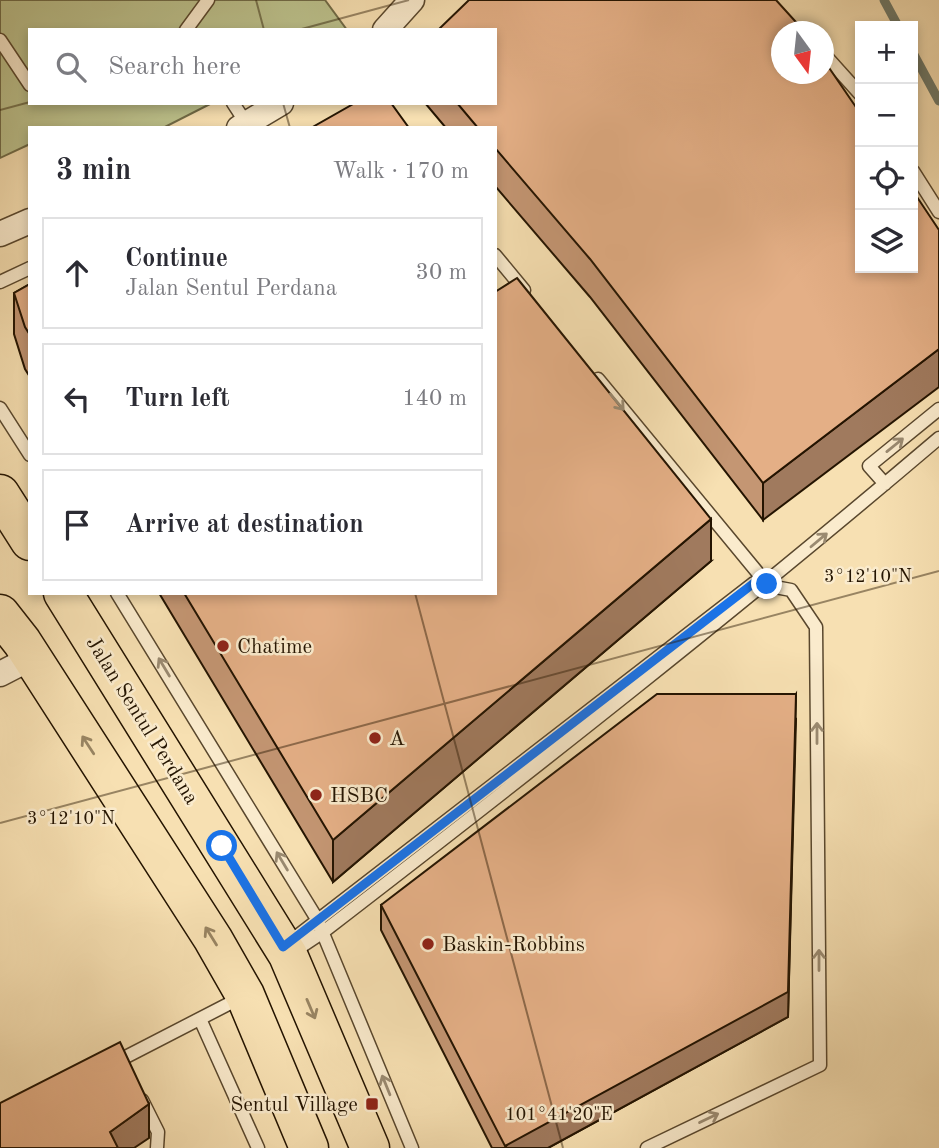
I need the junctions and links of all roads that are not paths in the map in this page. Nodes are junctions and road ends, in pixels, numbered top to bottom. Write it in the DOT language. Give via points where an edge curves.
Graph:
graph roads {
  1 [pos="208,0"];
  2 [pos="412,0"];
  3 [pos="187,28"];
  4 [pos="387,28"];
  5 [pos="0,40"];
  6 [pos="834,65"];
  7 [pos="28,82"];
  8 [pos="855,88"];
  9 [pos="276,105"];
  10 [pos="240,118"];
  11 [pos="918,179"];
  12 [pos="939,212"];
  13 [pos="28,222"];
  14 [pos="0,234"];
  15 [pos="497,257"];
  16 [pos="28,269"];
  17 [pos="0,282"];
  18 [pos="530,297"];
  19 [pos="592,372"];
  20 [pos="0,408"];
  21 [pos="939,409"];
  22 [pos="939,439"];
  23 [pos="28,452"];
  24 [pos="885,484"];
  25 [pos="0,494"];
  26 [pos="28,538"];
  27 [pos="767,584"];
  28 [pos="64,595"];
  29 [pos="118,595"];
  30 [pos="0,614"];
  31 [pos="16,666"];
  32 [pos="320,926"];
  33 [pos="285,951"];
  34 [pos="245,995"];
  35 [pos="200,1018"];
  36 [pos="128,1071"];
  37 [pos="97,1072"];
  38 [pos="157,1148"];
  39 [pos="258,1148"];
  40 [pos="309,1148"];
  41 [pos="370,1148"];
  42 [pos="412,1148"];
  43 [pos="647,1148"];
  1 -- 3 [label="lane"];
  2 -- 4 [label="street"];
  5 -- 7 [label="lane"];
  6 -- 8 [label="lane"];
  9 -- 10 [label="street"];
  11 -- 12 [label="lane"];
  13 -- 14 [label="street"];
  15 -- 18 [label="lane"];
  16 -- 17 [label="lane"];
  19 -- 27 [label="lane, one-way"];
  20 -- 23 [label="lane"];
  24 -- 21 [label="lane, one-way" via="869,466"];
  22 -- 24 [label="lane"];
  27 -- 24 [label="lane, one-way"];
  25 -- 26 [label="main road"];
  27 -- 32 [label="lane" via="555,754"];
  43 -- 27 [label="lane, one-way" via="820,1065 816,627 792,590"];
  28 -- 33 [label="main road, Jalan Sentul Perdana"];
  32 -- 29 [label="lane, one-way"];
  30 -- 31 [label="main road"];
  34 -- 31 [label="main road, one-way" via="213,939"];
  32 -- 33 [label="lane"];
  42 -- 32 [label="lane, one-way"];
  33 -- 41 [label="main road, Jalan Sentul Perdana, one-way"];
  34 -- 35 [label="lane"];
  34 -- 40 [label="main road"];
  35 -- 36 [label="lane"];
  35 -- 39 [label="lane"];
  36 -- 37 [label="lane"];
  36 -- 38 [label="lane" via="158,1132"];
}
